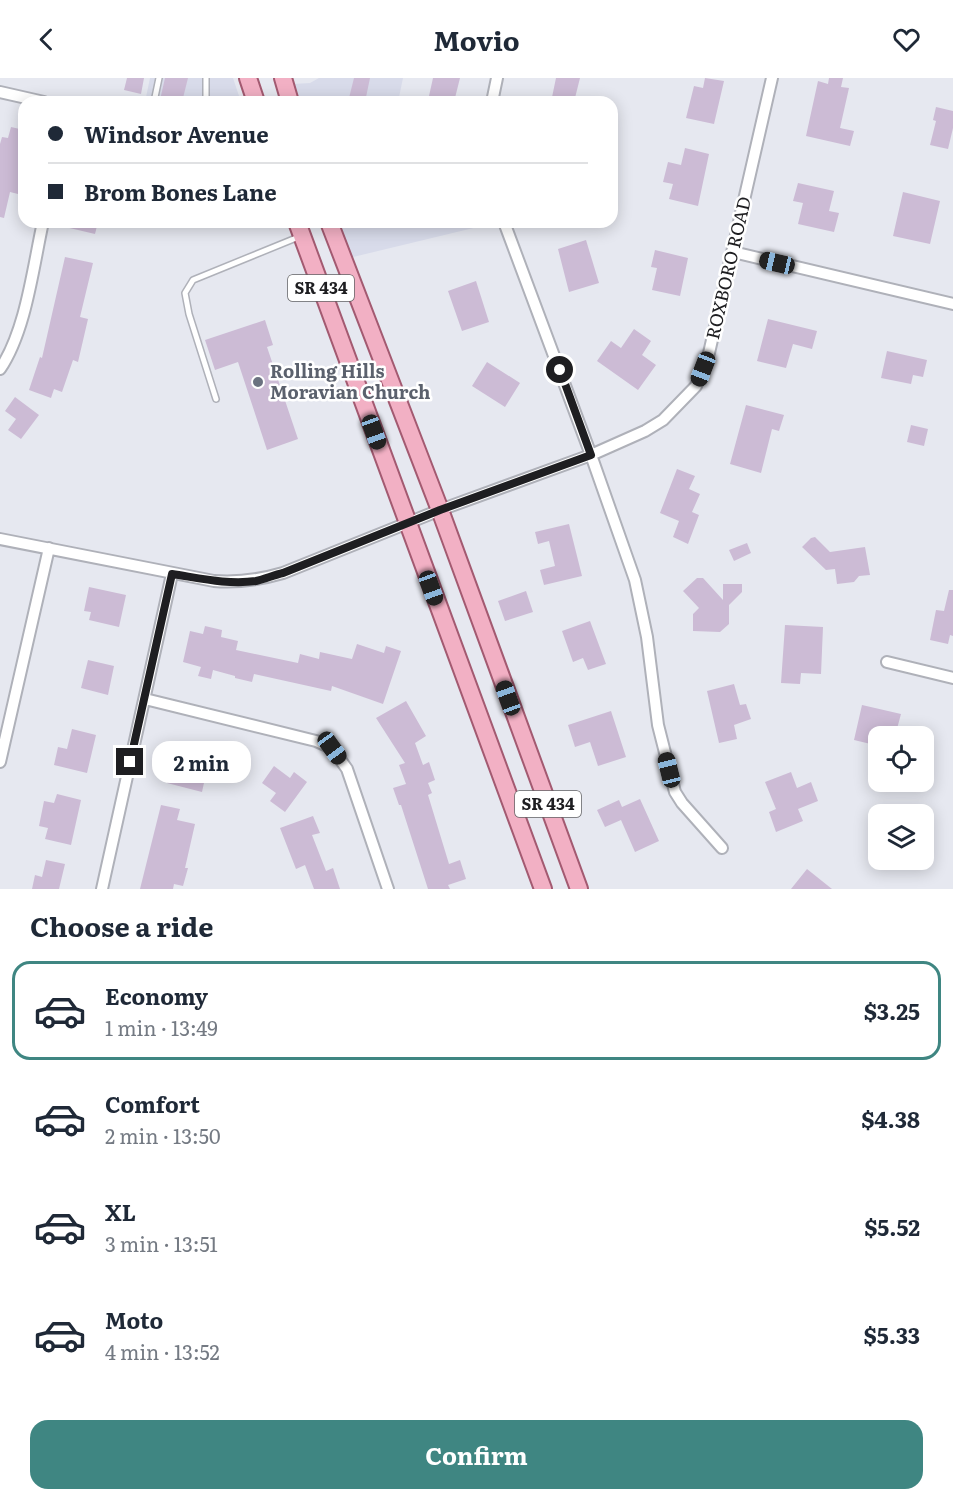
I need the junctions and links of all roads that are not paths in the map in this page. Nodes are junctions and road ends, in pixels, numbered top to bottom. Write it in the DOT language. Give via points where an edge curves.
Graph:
graph roads {
  1 [pos="159,78"];
  2 [pos="206,78"];
  3 [pos="248,78"];
  4 [pos="283,78"];
  5 [pos="289,78"];
  6 [pos="496,78"];
  7 [pos="772,78"];
  8 [pos="0,92"];
  9 [pos="18,96"];
  10 [pos="155,96"];
  11 [pos="206,96"];
  12 [pos="254,96"];
  13 [pos="288,96"];
  14 [pos="493,96"];
  15 [pos="42,228"];
  16 [pos="321,228"];
  17 [pos="332,228"];
  18 [pos="506,228"];
  19 [pos="300,229"];
  20 [pos="733,252"];
  21 [pos="340,254"];
  22 [pos="953,304"];
  23 [pos="0,369"];
  24 [pos="216,399"];
  25 [pos="591,455"];
  26 [pos="440,510"];
  27 [pos="407,524"];
  28 [pos="0,538"];
  29 [pos="49,548"];
  30 [pos="172,574"];
  31 [pos="887,662"];
  32 [pos="953,678"];
  33 [pos="145,699"];
  34 [pos="0,762"];
  35 [pos="722,848"];
  36 [pos="102,889"];
  37 [pos="388,889"];
  38 [pos="543,889"];
  39 [pos="579,889"];
  1 -- 10 [label="lane"];
  2 -- 11 [label="lane"];
  3 -- 12 [label="main road"];
  4 -- 5 [label="street"];
  4 -- 13 [label="main road"];
  6 -- 14 [label="street"];
  7 -- 20 [label="street, ROXBORO ROAD"];
  8 -- 9 [label="street"];
  15 -- 23 [label="street" via="19,329"];
  16 -- 21 [label="main road"];
  17 -- 21 [label="main road, SR 434"];
  18 -- 25 [label="street"];
  19 -- 24 [label="lane" via="193,280 185,293"];
  19 -- 27 [label="main road, SR 434"];
  20 -- 22 [label="street"];
  20 -- 25 [label="street, ROXBORO ROAD" via="709,353 696,386 663,420"];
  21 -- 26 [label="main road, SR 434"];
  25 -- 26 [label="street, ROXBORO ROAD"];
  25 -- 35 [label="street" via="635,580 658,725 675,792"];
  26 -- 27 [label="street, ROXBORO ROAD"];
  26 -- 39 [label="main road, SR 434"];
  27 -- 30 [label="street, ROXBORO ROAD" via="257,581"];
  27 -- 38 [label="main road, SR 434"];
  28 -- 29 [label="street, ROXBORO ROAD"];
  29 -- 30 [label="street, ROXBORO ROAD"];
  29 -- 34 [label="street"];
  30 -- 33 [label="street"];
  31 -- 32 [label="street"];
  33 -- 36 [label="street"];
  33 -- 37 [label="street" via="332,748 346,769"];
}
